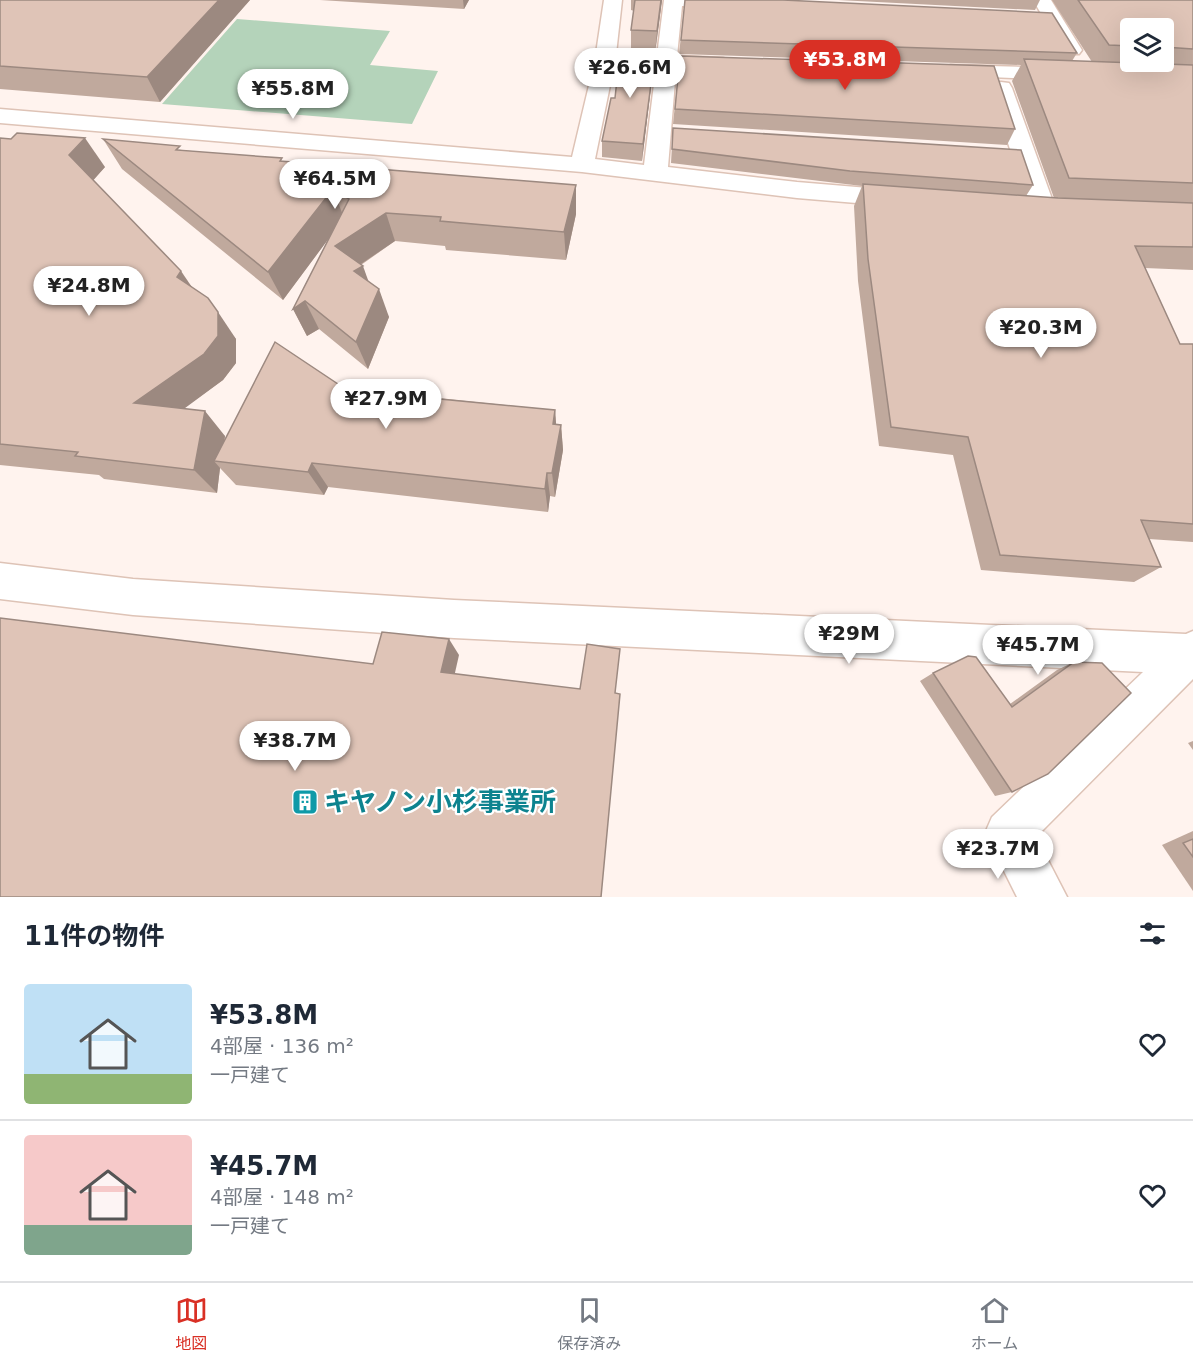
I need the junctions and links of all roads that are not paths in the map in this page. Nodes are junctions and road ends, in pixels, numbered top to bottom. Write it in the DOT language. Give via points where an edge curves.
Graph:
graph roads {
  1 [pos="613,0"];
  2 [pos="1042,0"];
  3 [pos="744,3"];
  4 [pos="1029,17"];
  5 [pos="1052,18"];
  6 [pos="605,60"];
  7 [pos="667,62"];
  8 [pos="737,64"];
  9 [pos="925,70"];
  10 [pos="996,72"];
  11 [pos="0,116"];
  12 [pos="660,132"];
  13 [pos="684,133"];
  14 [pos="1001,153"];
  15 [pos="1024,154"];
  16 [pos="582,165"];
  17 [pos="655,174"];
  18 [pos="927,201"];
  19 [pos="1043,209"];
  20 [pos="0,581"];
  21 [pos="1191,653"];
  22 [pos="1043,897"];
  1 -- 6 [label="street"];
  2 -- 5 [label="street"];
  3 -- 7 [label="street" via="673,0"];
  4 -- 5 [label="street"];
  5 -- 10 [label="street" via="1084,70"];
  6 -- 7 [label="street"];
  6 -- 16 [label="street"];
  7 -- 8 [label="street"];
  7 -- 12 [label="street"];
  9 -- 10 [label="street"];
  10 -- 15 [label="street"];
  11 -- 16 [label="street"];
  12 -- 13 [label="street"];
  12 -- 17 [label="street"];
  14 -- 15 [label="street"];
  15 -- 19 [label="street"];
  16 -- 17 [label="street"];
  17 -- 18 [label="street"];
  20 -- 21 [label="street" via="133,597 454,619"];
  21 -- 22 [label="street" via="1008,833"];
}
